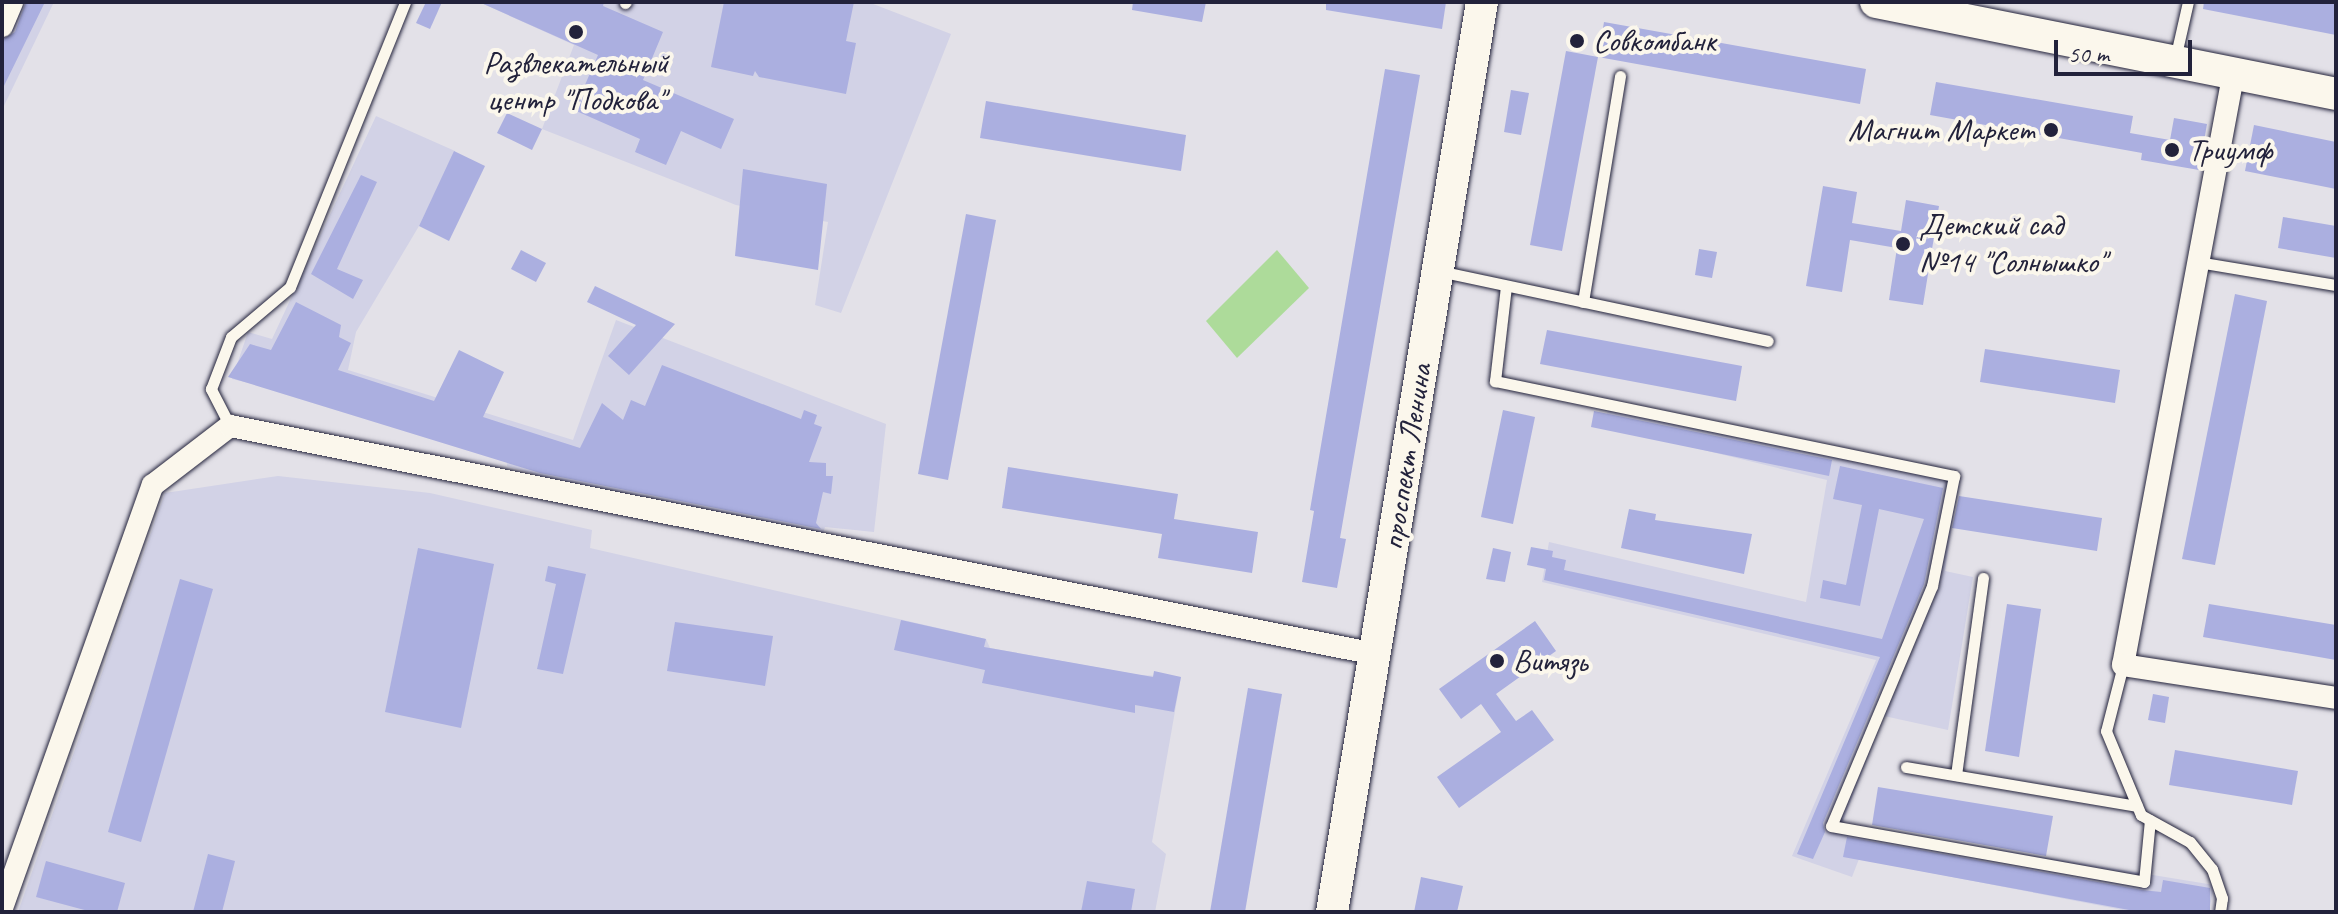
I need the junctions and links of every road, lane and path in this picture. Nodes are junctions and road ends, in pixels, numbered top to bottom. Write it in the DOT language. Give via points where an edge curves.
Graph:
graph roads {
  1 [pos="12,2"];
  2 [pos="405,2"];
  3 [pos="1482,2"];
  4 [pos="1876,2"];
  5 [pos="2188,2"];
  6 [pos="1915,6"];
  7 [pos="2,26"];
  8 [pos="2175,60"];
  9 [pos="2234,71"];
  10 [pos="1620,76"];
  11 [pos="2336,94"];
  12 [pos="2198,262"];
  13 [pos="1438,271"];
  14 [pos="2336,285"];
  15 [pos="1506,286"];
  16 [pos="1583,302"];
  17 [pos="1768,341"];
  18 [pos="230,426"];
  19 [pos="1983,578"];
  20 [pos="1375,654"];
  21 [pos="2123,665"];
  22 [pos="2336,698"];
  23 [pos="1906,767"];
  24 [pos="1956,775"];
  25 [pos="2137,806"];
  26 [pos="2150,820"];
  27 [pos="2,908"];
  28 [pos="1332,912"];
  29 [pos="2220,912"];
  1 -- 7 [label="street"];
  2 -- 18 [label="lane" via="290,287 231,337 211,389"];
  3 -- 13 [label="street, проспект Ленина"];
  4 -- 6 [label="street"];
  5 -- 8 [label="lane"];
  6 -- 8 [label="street"];
  8 -- 9 [label="street"];
  9 -- 11 [label="street"];
  9 -- 12 [label="street"];
  10 -- 16 [label="lane"];
  12 -- 14 [label="lane"];
  12 -- 21 [label="street"];
  13 -- 15 [label="lane"];
  13 -- 20 [label="street, проспект Ленина"];
  15 -- 16 [label="lane"];
  15 -- 26 [label="lane" via="1495,381 1954,476 1932,586 1831,826 2144,882"];
  16 -- 17 [label="lane"];
  18 -- 20 [label="street"];
  18 -- 27 [label="street" via="153,485"];
  19 -- 24 [label="lane"];
  20 -- 28 [label="street, проспект Ленина"];
  21 -- 22 [label="street"];
  21 -- 25 [label="lane" via="2106,731"];
  23 -- 24 [label="lane"];
  24 -- 25 [label="lane"];
  25 -- 26 [label="lane"];
  26 -- 29 [label="lane" via="2190,842 2212,869 2222,898"];
}
